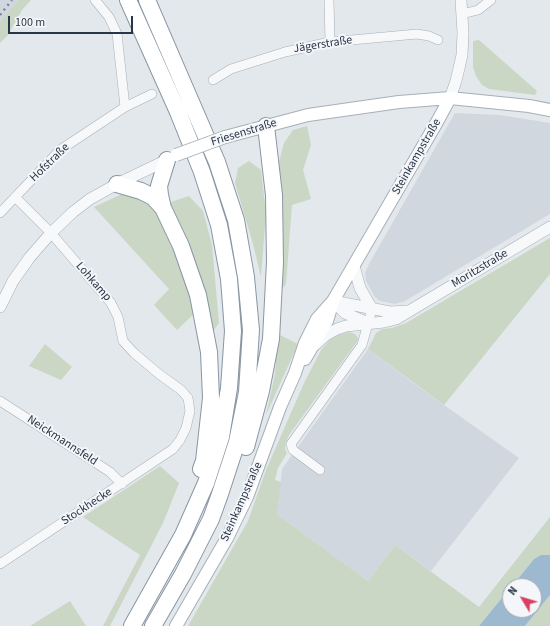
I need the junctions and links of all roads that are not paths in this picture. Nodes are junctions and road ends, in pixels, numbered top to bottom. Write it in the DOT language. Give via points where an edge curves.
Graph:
graph roads {
  1 [pos="95,0"];
  2 [pos="128,0"];
  3 [pos="147,0"];
  4 [pos="329,0"];
  5 [pos="461,0"];
  6 [pos="491,0"];
  7 [pos="462,14"];
  8 [pos="438,40"];
  9 [pos="330,42"];
  10 [pos="214,80"];
  11 [pos="152,94"];
  12 [pos="450,98"];
  13 [pos="125,107"];
  14 [pos="550,110"];
  15 [pos="266,126"];
  16 [pos="172,157"];
  17 [pos="117,184"];
  18 [pos="15,197"];
  19 [pos="163,208"];
  20 [pos="0,212"];
  21 [pos="550,227"];
  22 [pos="51,233"];
  23 [pos="354,266"];
  24 [pos="333,301"];
  25 [pos="0,307"];
  26 [pos="372,309"];
  27 [pos="410,311"];
  28 [pos="369,323"];
  29 [pos="312,348"];
  30 [pos="295,373"];
  31 [pos="0,401"];
  32 [pos="174,449"];
  33 [pos="320,470"];
  34 [pos="122,484"];
  35 [pos="211,519"];
  36 [pos="183,535"];
  37 [pos="0,564"];
  38 [pos="132,626"];
  39 [pos="153,626"];
  40 [pos="176,626"];
  1 -- 13 [label="street" via="109,17 117,34"];
  2 -- 36 [label="highway" via="202,172 219,225 229,279 233,330 228,395 221,437 206,483"];
  3 -- 35 [label="highway" via="217,162 236,220 246,277 251,330 247,392 238,442"];
  4 -- 9 [label="street"];
  5 -- 7 [label="street, Steinkampstraße"];
  6 -- 7 [label="street" via="478,10"];
  7 -- 12 [label="street, Steinkampstraße" via="462,55"];
  8 -- 9 [label="street, Jägerstraße" via="417,34"];
  9 -- 10 [label="street, Jägerstraße" via="285,52 231,69"];
  11 -- 13 [label="street, Hofstraße"];
  12 -- 14 [label="main road, Friesenstraße"];
  12 -- 15 [label="main road, Friesenstraße" via="331,111"];
  12 -- 23 [label="main road, Steinkampstraße"];
  13 -- 18 [label="street, Hofstraße" via="60,150"];
  15 -- 16 [label="main road, Friesenstraße, bridge" via="225,137"];
  15 -- 35 [label="highway" via="274,202 275,262 271,339 261,391 245,451 231,487"];
  16 -- 17 [label="street, Friesenstraße"];
  16 -- 19 [label="highway" via="160,186"];
  17 -- 19 [label="highway" via="142,191 153,197"];
  17 -- 22 [label="street, Friesenstraße" via="90,199"];
  18 -- 20 [label="street, Hofstraße"];
  18 -- 22 [label="street, Lohkamp"];
  19 -- 36 [label="highway" via="181,246 198,295 209,352 211,398 204,461"];
  21 -- 27 [label="street, Moritzstraße"];
  22 -- 25 [label="street, Friesenstraße" via="30,257"];
  22 -- 32 [label="street, Lohkamp" via="111,303 118,317 123,341 134,354 188,398 190,411 186,428"];
  23 -- 24 [label="main road, Steinkampstraße"];
  23 -- 26 [label="street" via="360,288"];
  24 -- 26 [label="street, Moritzstraße"];
  24 -- 28 [label="street" via="345,313"];
  24 -- 29 [label="main road, Steinkampstraße" via="327,321"];
  24 -- 30 [label="main road, Steinkampstraße" via="317,319 305,343"];
  26 -- 27 [label="street, Moritzstraße" via="390,312"];
  26 -- 28 [label="street"];
  27 -- 28 [label="street, Moritzstraße" via="396,319"];
  28 -- 29 [label="street, Moritzstraße" via="337,328"];
  28 -- 33 [label="street" via="362,345 291,444 293,450"];
  29 -- 30 [label="main road, Steinkampstraße"];
  30 -- 40 [label="main road, Steinkampstraße" via="247,496 227,538"];
  31 -- 34 [label="street, Neickmannsfeld" via="110,472"];
  32 -- 34 [label="street, Stockhecke"];
  34 -- 37 [label="street, Stockhecke"];
  35 -- 39 [label="highway"];
  36 -- 38 [label="highway"];
}
